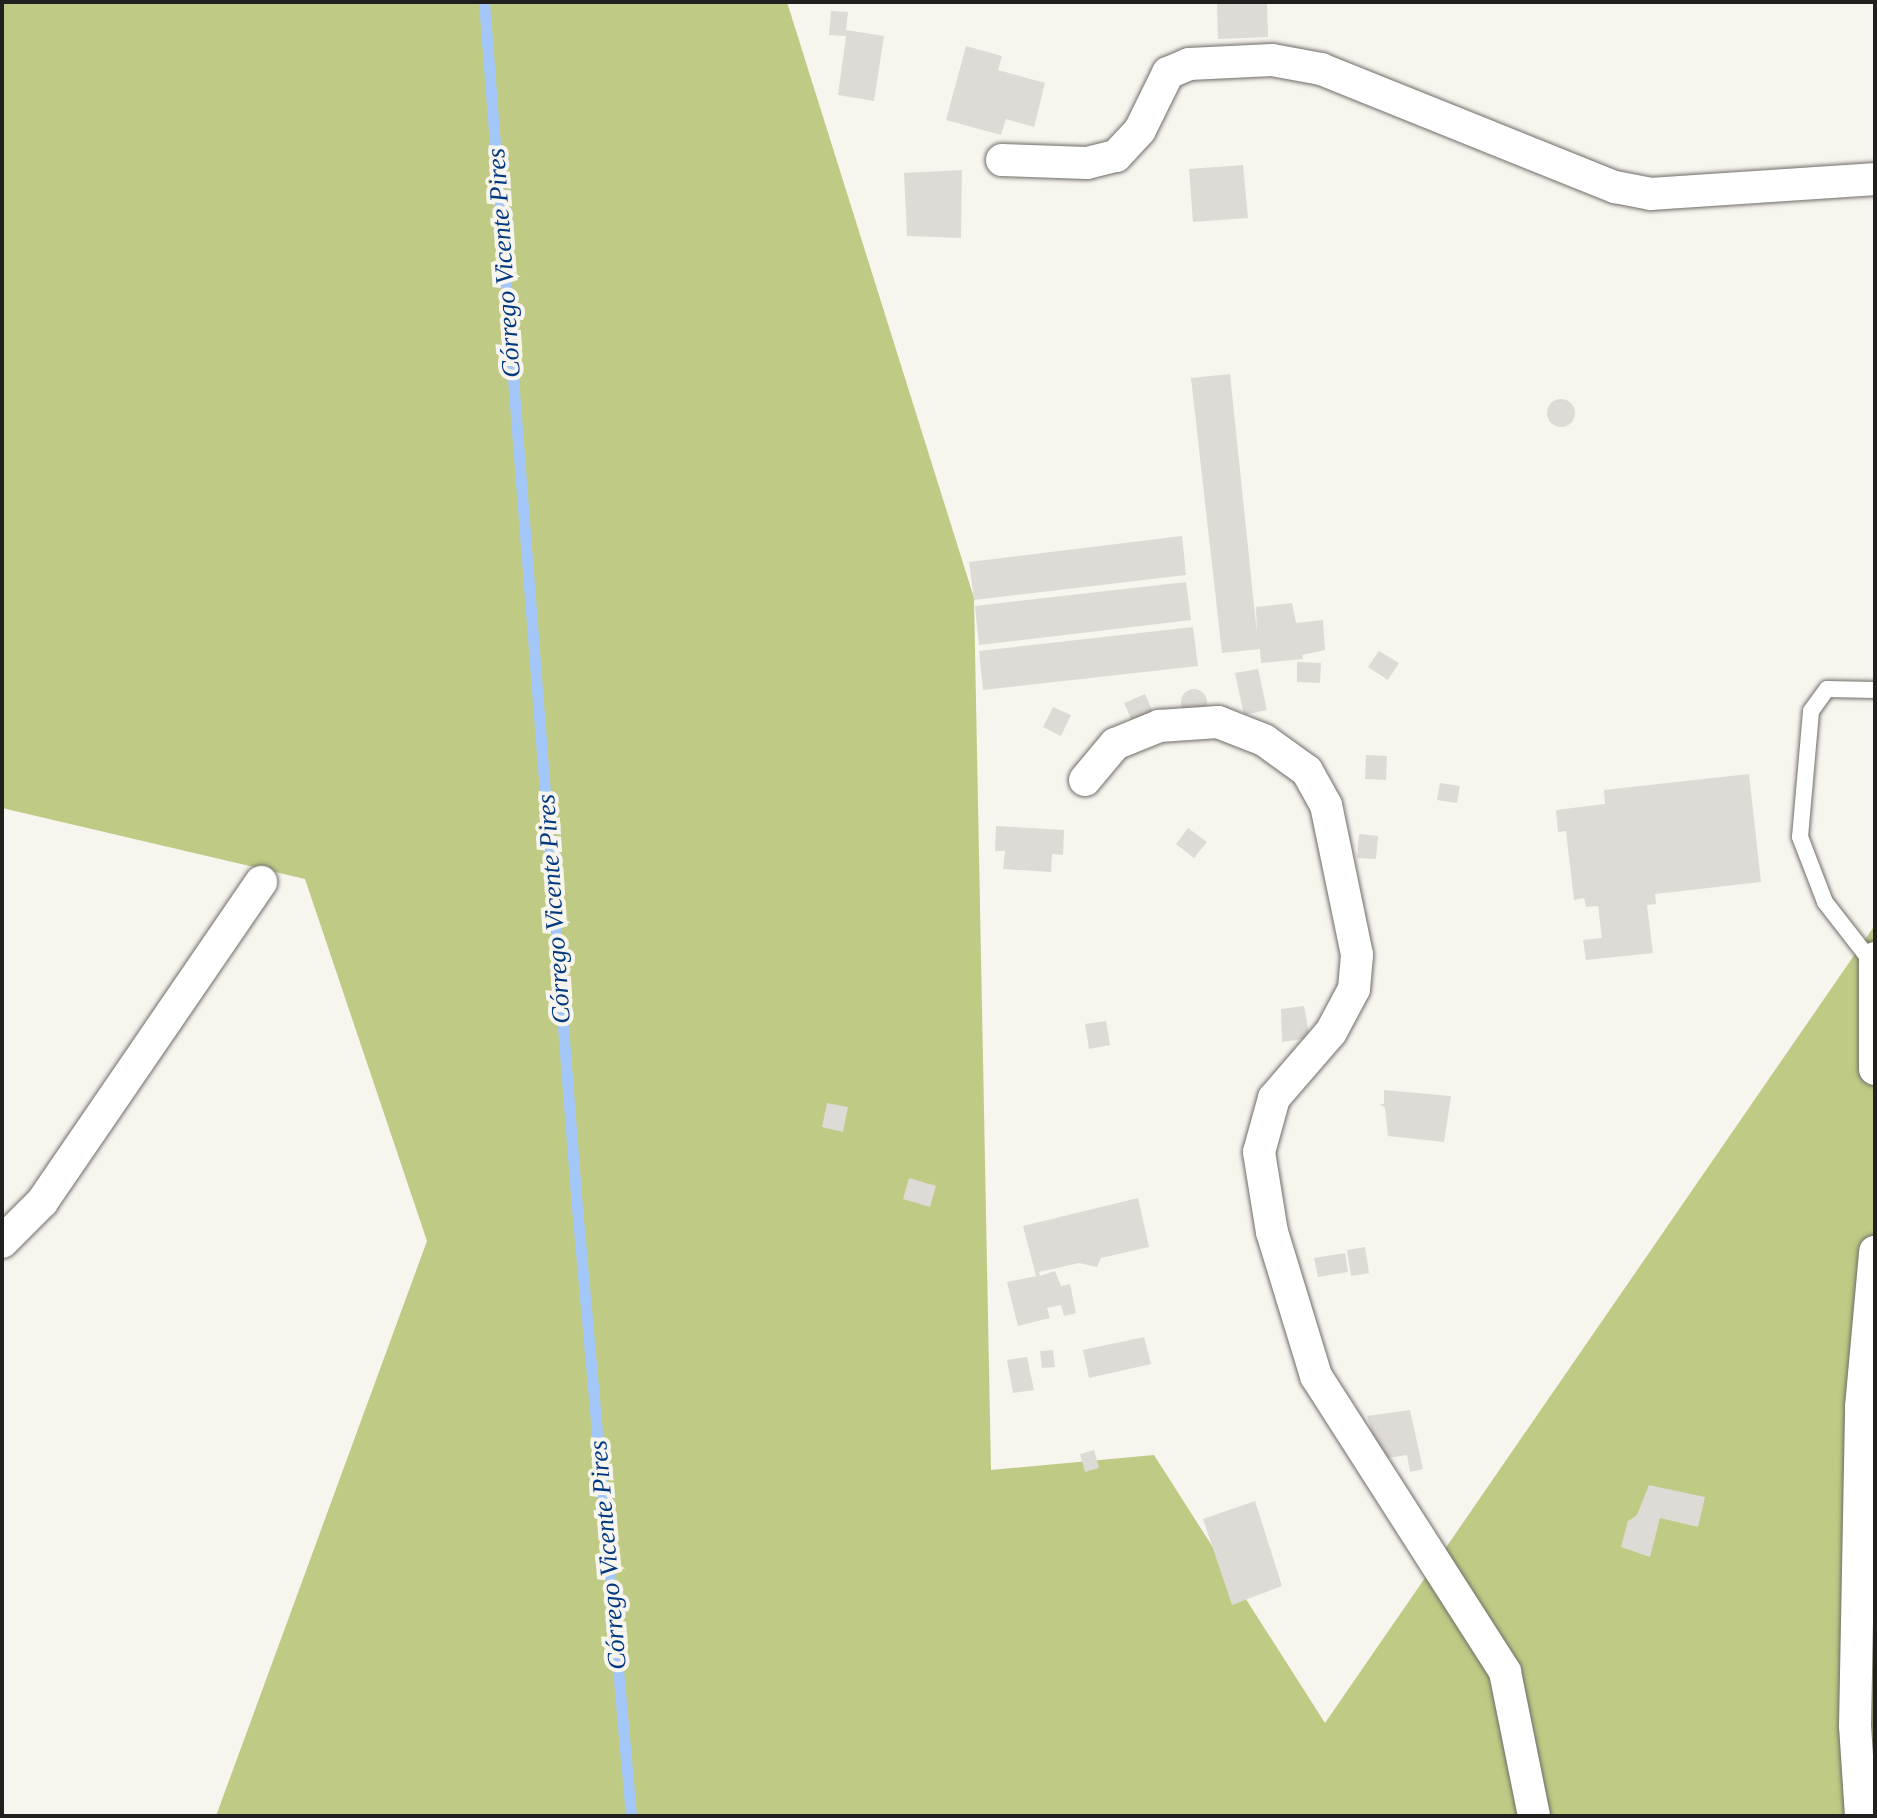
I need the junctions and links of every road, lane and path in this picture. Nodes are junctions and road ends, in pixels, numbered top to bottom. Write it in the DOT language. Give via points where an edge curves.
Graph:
graph roads {
  1 [pos="1002,160"];
  2 [pos="1875,179"];
  3 [pos="1875,690"];
  4 [pos="1085,780"];
  5 [pos="261,882"];
  6 [pos="1875,958"];
  7 [pos="1874,965"];
  8 [pos="1875,1069"];
  9 [pos="2,1242"];
  10 [pos="1875,1252"];
  11 [pos="1534,1816"];
  12 [pos="1861,1816"];
  1 -- 2 [label="street" via="1087,163 1116,156 1140,130 1168,73 1189,64 1272,60 1321,69 1615,187 1651,194"];
  3 -- 7 [label="lane" via="1827,689 1811,711 1800,837 1825,902"];
  4 -- 11 [label="street" via="1115,744 1159,726 1218,722 1264,740 1307,771 1326,805 1357,955 1354,989 1331,1032 1274,1098 1259,1152 1272,1232 1316,1376 1505,1672"];
  5 -- 9 [label="street" via="42,1202"];
  6 -- 7 [label="street"];
  7 -- 8 [label="street"];
  10 -- 12 [label="street" via="1861,1423 1855,1726"];
}
